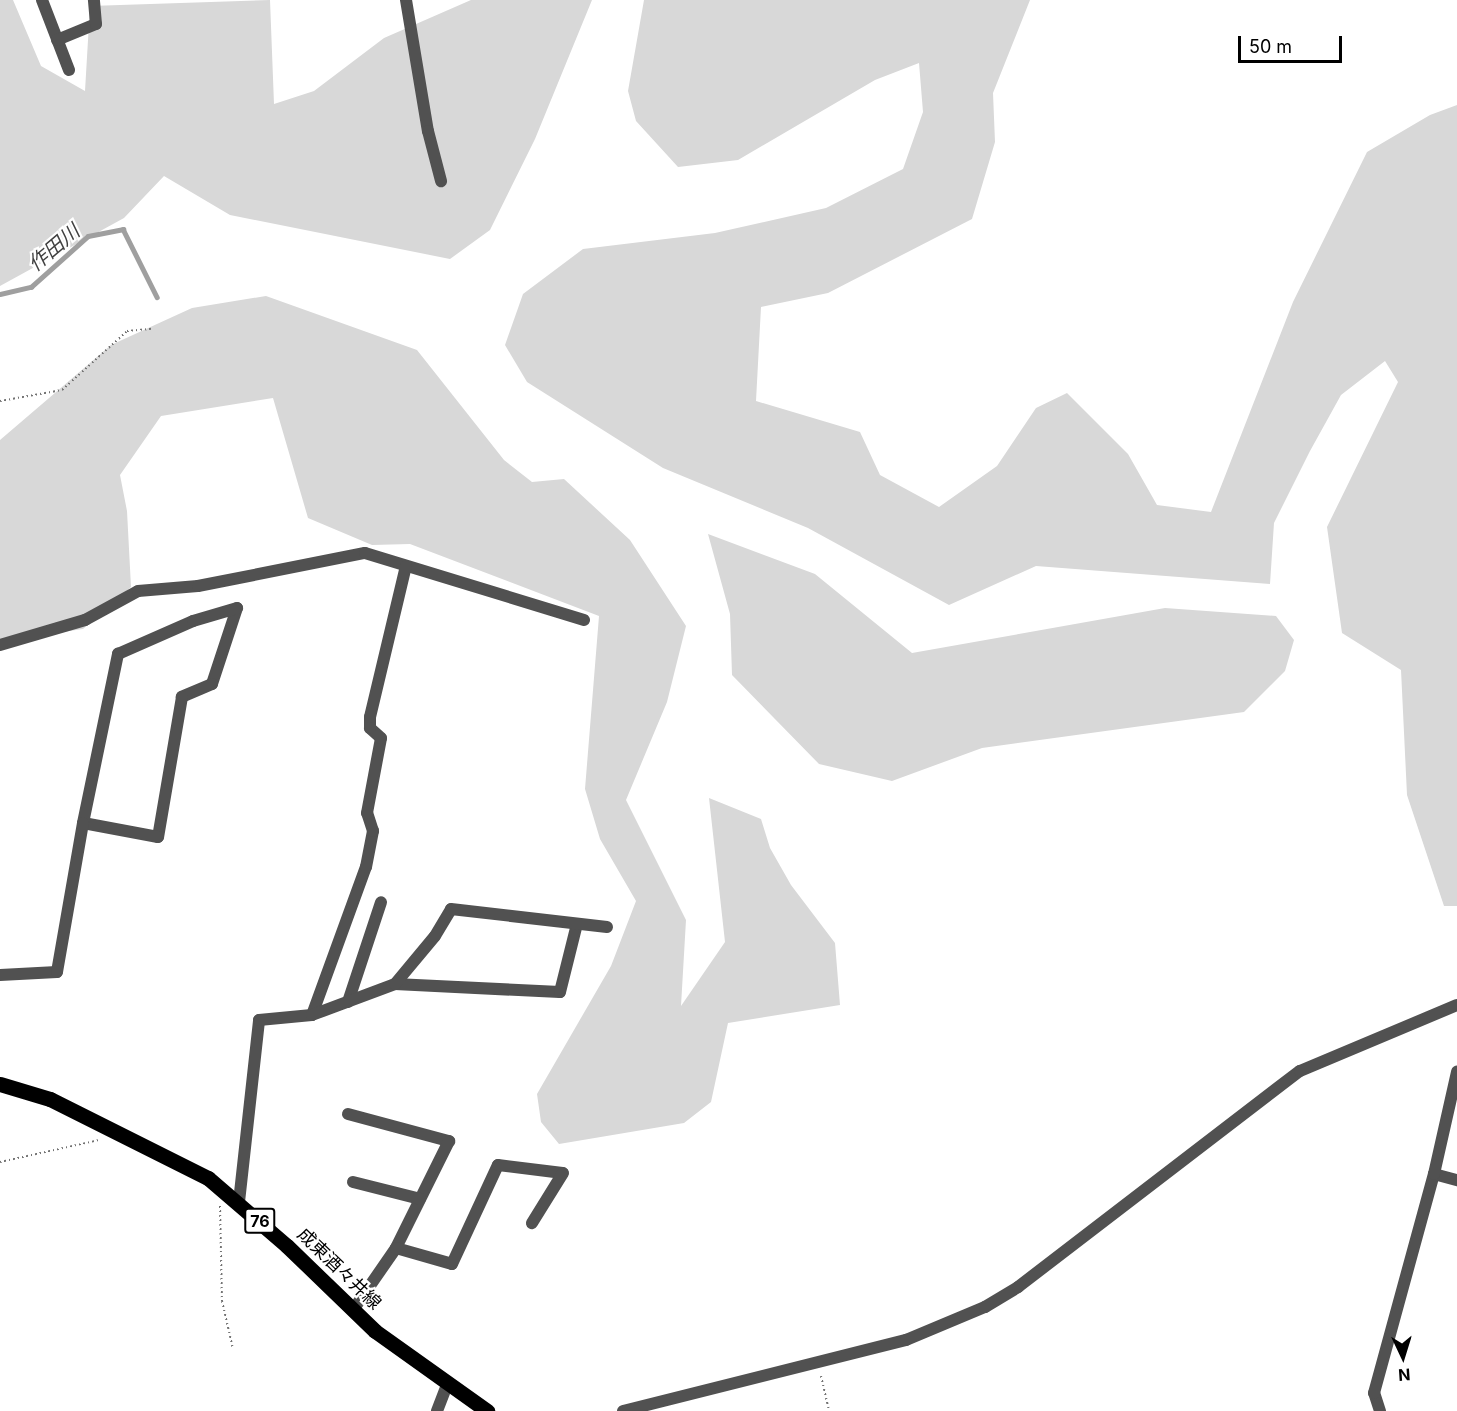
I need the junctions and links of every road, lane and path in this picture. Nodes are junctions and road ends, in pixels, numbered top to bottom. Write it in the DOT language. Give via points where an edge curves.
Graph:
graph roads {
  1 [pos="42,0"];
  2 [pos="94,0"];
  3 [pos="406,0"];
  4 [pos="57,40"];
  5 [pos="69,70"];
  6 [pos="441,181"];
  7 [pos="152,329"];
  8 [pos="0,401"];
  9 [pos="406,566"];
  10 [pos="584,620"];
  11 [pos="0,645"];
  12 [pos="82,823"];
  13 [pos="381,902"];
  14 [pos="577,924"];
  15 [pos="607,927"];
  16 [pos="0,975"];
  17 [pos="395,984"];
  18 [pos="348,1002"];
  19 [pos="1457,1005"];
  20 [pos="312,1015"];
  21 [pos="1456,1076"];
  22 [pos="0,1084"];
  23 [pos="348,1114"];
  24 [pos="1453,1117"];
  25 [pos="123,1135"];
  26 [pos="0,1162"];
  27 [pos="1434,1174"];
  28 [pos="1457,1180"];
  29 [pos="353,1182"];
  30 [pos="232,1197"];
  31 [pos="420,1199"];
  32 [pos="532,1223"];
  33 [pos="396,1248"];
  34 [pos="353,1310"];
  35 [pos="233,1348"];
  36 [pos="818,1362"];
  37 [pos="448,1383"];
  38 [pos="437,1411"];
  39 [pos="487,1411"];
  40 [pos="623,1411"];
  41 [pos="830,1411"];
  42 [pos="1380,1411"];
  1 -- 4 [label="street"];
  2 -- 4 [label="street" via="96,24"];
  3 -- 6 [label="street" via="428,131"];
  4 -- 5 [label="street"];
  7 -- 8 [label="path" via="127,331 62,390"];
  9 -- 10 [label="street"];
  9 -- 11 [label="street" via="365,553 198,586 138,591 85,620"];
  9 -- 20 [label="street" via="370,717 370,728 381,738 367,813 373,831 366,867"];
  12 -- 12 [label="street" via="158,837 182,697 212,684 237,608 193,621 118,654"];
  12 -- 16 [label="street" via="57,972"];
  13 -- 18 [label="street"];
  14 -- 15 [label="street"];
  14 -- 17 [label="street" via="451,909 435,936"];
  14 -- 17 [label="street" via="560,992"];
  17 -- 18 [label="street"];
  18 -- 20 [label="street"];
  19 -- 36 [label="street" via="1300,1071 1018,1287 985,1307 906,1340"];
  20 -- 30 [label="street" via="259,1020 256,1026"];
  21 -- 24 [label="street"];
  22 -- 25 [label="main road, 成東酒々井線 / 76" via="50,1099"];
  23 -- 31 [label="street" via="449,1141"];
  24 -- 27 [label="street"];
  25 -- 26 [label="path"];
  25 -- 30 [label="main road, 成東酒々井線 / 76" via="208,1178"];
  27 -- 28 [label="street"];
  27 -- 42 [label="street" via="1374,1393"];
  29 -- 31 [label="street"];
  30 -- 34 [label="main road, 成東酒々井線 / 76"];
  30 -- 35 [label="path" via="219,1206 222,1301"];
  31 -- 33 [label="street"];
  32 -- 33 [label="street" via="563,1173 498,1166 452,1264"];
  33 -- 34 [label="street"];
  34 -- 37 [label="main road, 成東酒々井線 / 76"];
  36 -- 40 [label="street"];
  36 -- 41 [label="path"];
  37 -- 38 [label="street"];
  37 -- 39 [label="main road, 成東酒々井線 / 76"];
}
